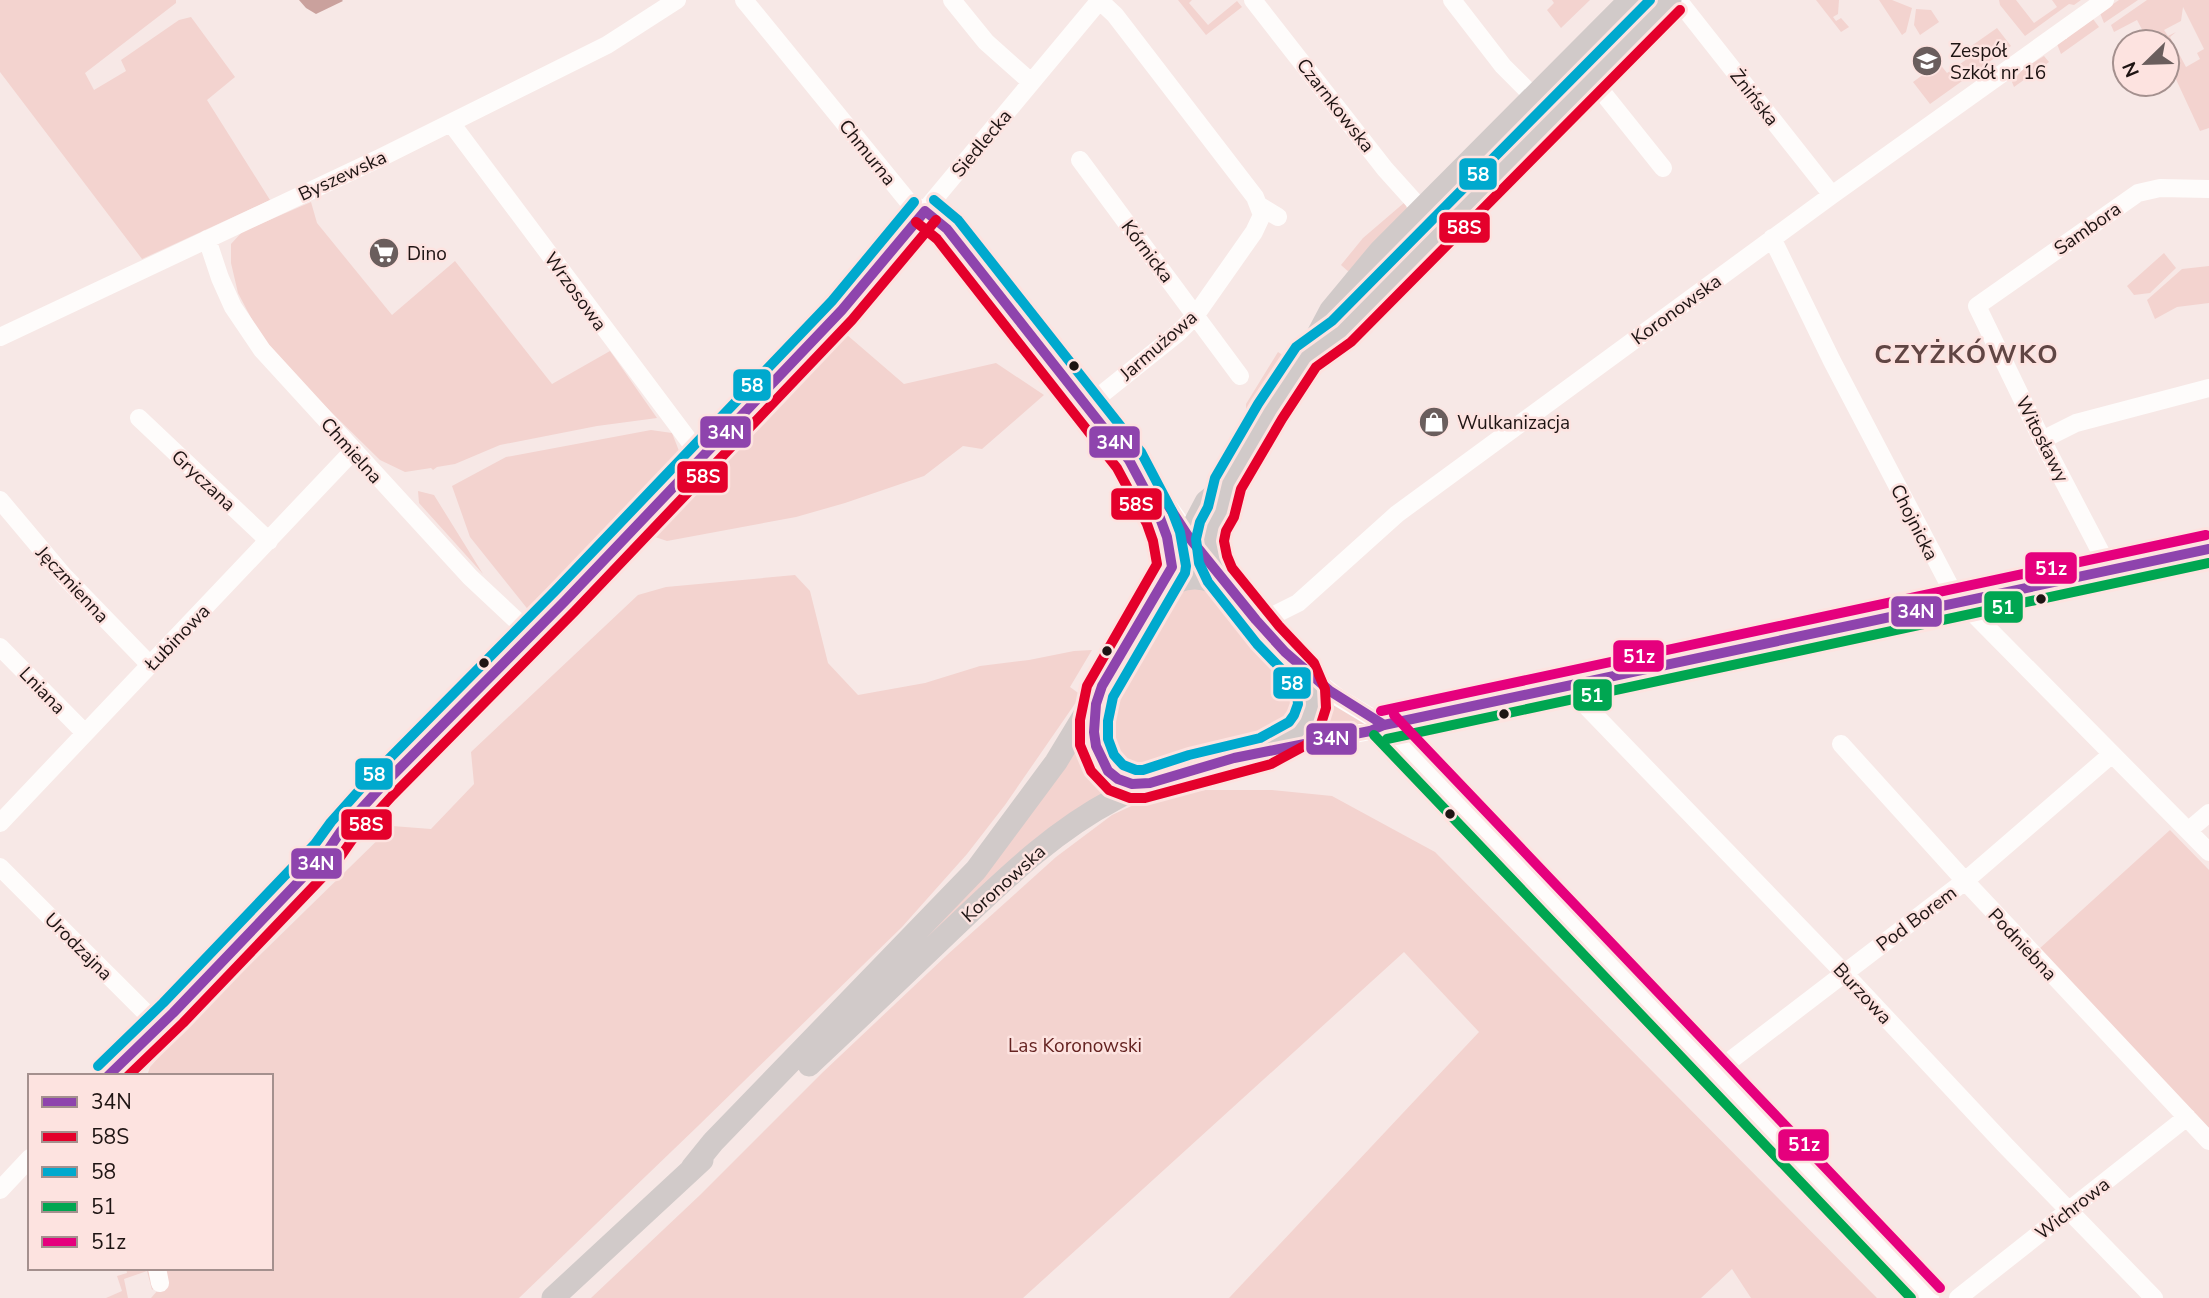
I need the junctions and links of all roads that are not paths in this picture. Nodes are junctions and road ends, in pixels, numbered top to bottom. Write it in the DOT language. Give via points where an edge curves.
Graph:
graph roads {
  1 [pos="677,0"];
  2 [pos="744,0"];
  3 [pos="952,0"];
  4 [pos="1253,0"];
  5 [pos="1452,0"];
  6 [pos="1630,0"];
  7 [pos="1670,0"];
  8 [pos="1678,0"];
  9 [pos="1100,1"];
  10 [pos="2104,1"];
  11 [pos="1591,78"];
  12 [pos="1031,82"];
  13 [pos="1533,96"];
  14 [pos="451,123"];
  15 [pos="1080,160"];
  16 [pos="1662,168"];
  17 [pos="2209,189"];
  18 [pos="1832,195"];
  19 [pos="1260,206"];
  20 [pos="1421,209"];
  21 [pos="925,211"];
  22 [pos="1278,217"];
  23 [pos="1772,238"];
  24 [pos="207,239"];
  25 [pos="1977,306"];
  26 [pos="1195,316"];
  27 [pos="0,337"];
  28 [pos="1306,357"];
  29 [pos="1240,376"];
  30 [pos="2209,388"];
  31 [pos="1087,406"];
  32 [pos="139,418"];
  33 [pos="2042,440"];
  34 [pos="353,451"];
  35 [pos="702,458"];
  36 [pos="1129,460"];
  37 [pos="1227,484"];
  38 [pos="0,500"];
  39 [pos="1188,537"];
  40 [pos="269,541"];
  41 [pos="2209,549"];
  42 [pos="1172,567"];
  43 [pos="2111,572"];
  44 [pos="1226,583"];
  45 [pos="1159,592"];
  46 [pos="1962,603"];
  47 [pos="1253,617"];
  48 [pos="532,635"];
  49 [pos="0,647"];
  50 [pos="150,665"];
  51 [pos="1301,669"];
  52 [pos="1580,683"];
  53 [pos="1100,692"];
  54 [pos="1384,724"];
  55 [pos="85,733"];
  56 [pos="1840,744"];
  57 [pos="1265,751"];
  58 [pos="2112,754"];
  59 [pos="1145,784"];
  60 [pos="2209,813"];
  61 [pos="0,823"];
  62 [pos="2189,830"];
  63 [pos="2209,852"];
  64 [pos="0,867"];
  65 [pos="1965,881"];
  66 [pos="1844,973"];
  67 [pos="158,1025"];
  68 [pos="113,1073"];
  69 [pos="1714,1073"];
  70 [pos="2187,1117"];
  71 [pos="2209,1141"];
  72 [pos="28,1160"];
  73 [pos="692,1168"];
  74 [pos="0,1190"];
  75 [pos="2069,1210"];
  76 [pos="553,1298"];
  77 [pos="1930,1298"];
  78 [pos="1958,1298"];
  79 [pos="2154,1298"];
  1 -- 14 [label="street, Byszewska" via="607,45"];
  2 -- 21 [label="street, Chmurna" via="907,200"];
  3 -- 12 [label="street" via="986,42"];
  4 -- 20 [label="street, Czarnkowska"];
  5 -- 13 [label="street" via="1503,66"];
  6 -- 13 [label="main road"];
  7 -- 11 [label="main road"];
  8 -- 18 [label="street, Żnińska"];
  9 -- 12 [label="street, Siedlecka"];
  9 -- 19 [label="street"];
  10 -- 18 [label="street, Koronowska"];
  11 -- 16 [label="street"];
  11 -- 28 [label="main road" via="1341,332"];
  12 -- 21 [label="street, Siedlecka"];
  13 -- 20 [label="main road"];
  14 -- 24 [label="street, Byszewska"];
  14 -- 35 [label="street, Wrzosowa"];
  15 -- 26 [label="street, Kórnicka"];
  17 -- 25 [label="street, Sambora" via="2138,192"];
  18 -- 23 [label="street, Koronowska"];
  19 -- 22 [label="street"];
  19 -- 26 [label="street, Jarmużowa" via="1262,215 1254,232"];
  20 -- 28 [label="main road" via="1331,310"];
  21 -- 31 [label="street, Chmurna" via="947,229"];
  21 -- 35 [label="street, Siedlecka" via="842,310"];
  23 -- 46 [label="street, Chojnicka" via="1945,580"];
  23 -- 47 [label="street, Koronowska" via="1397,514 1304,598 1272,616"];
  24 -- 27 [label="street, Byszewska"];
  24 -- 34 [label="street, Chmielna" via="243,324"];
  25 -- 33 [label="street, Witosławy"];
  26 -- 29 [label="street, Kórnicka"];
  26 -- 31 [label="street, Jarmużowa"];
  28 -- 37 [label="main road"];
  30 -- 33 [label="street" via="2076,423"];
  31 -- 36 [label="street, Chmurna"];
  32 -- 40 [label="street, Gryczana"];
  33 -- 43 [label="street, Witosławy"];
  34 -- 40 [label="street, Łubinowa"];
  34 -- 48 [label="street, Chmielna" via="470,577"];
  35 -- 48 [label="street, Siedlecka"];
  36 -- 39 [label="street, Chmurna" via="1172,510"];
  36 -- 42 [label="street, Chmurna" via="1160,517"];
  37 -- 39 [label="main road, Koronowska" via="1206,502"];
  37 -- 44 [label="main road" via="1210,541 1213,560"];
  38 -- 50 [label="street, Jęczmienna" via="63,575"];
  39 -- 42 [label="main road, Koronowska"];
  39 -- 44 [label="street, Chmurna"];
  40 -- 50 [label="street, Łubinowa"];
  41 -- 43 [label="street, Koronowska"];
  42 -- 45 [label="main road, Koronowska"];
  43 -- 46 [label="street, Koronowska"];
  44 -- 45 [label="main road" via="1191,577"];
  44 -- 47 [label="main road"];
  45 -- 53 [label="main road, Koronowska"];
  46 -- 52 [label="street, Koronowska"];
  46 -- 58 [label="street, Chojnicka"];
  47 -- 51 [label="main road"];
  48 -- 67 [label="street, Siedlecka" via="382,786 326,853"];
  49 -- 55 [label="street, Lniana"];
  50 -- 55 [label="street, Łubinowa"];
  51 -- 54 [label="street"];
  51 -- 57 [label="main road" via="1311,690 1307,722 1298,733"];
  52 -- 54 [label="street, Koronowska"];
  52 -- 66 [label="street, Burzowa" via="1588,708"];
  53 -- 59 [label="main road" via="1094,731 1097,754 1115,776"];
  53 -- 73 [label="main road, Koronowska" via="1056,762 976,870"];
  54 -- 57 [label="street, Koronowska" via="1370,732"];
  54 -- 69 [label="street"];
  55 -- 61 [label="street, Łubinowa"];
  56 -- 65 [label="street, Podniebna"];
  57 -- 59 [label="main road, Koronowska"];
  58 -- 62 [label="street, Chojnicka"];
  58 -- 65 [label="street, Pod Borem"];
  59 -- 73 [label="main road, Koronowska" via="1100,807 1036,851 785,1088"];
  60 -- 62 [label="street"];
  62 -- 63 [label="street, Chojnicka"];
  64 -- 67 [label="street, Urodzajna"];
  65 -- 66 [label="street, Pod Borem"];
  65 -- 70 [label="street, Podniebna"];
  66 -- 69 [label="street, Pod Borem"];
  66 -- 75 [label="street, Burzowa"];
  67 -- 68 [label="street, Siedlecka"];
  69 -- 77 [label="street"];
  70 -- 71 [label="street, Podniebna"];
  70 -- 75 [label="street, Wichrowa"];
  72 -- 74 [label="street"];
  73 -- 76 [label="main road, Koronowska"];
  75 -- 78 [label="street, Wichrowa"];
  75 -- 79 [label="street, Burzowa"];
}
